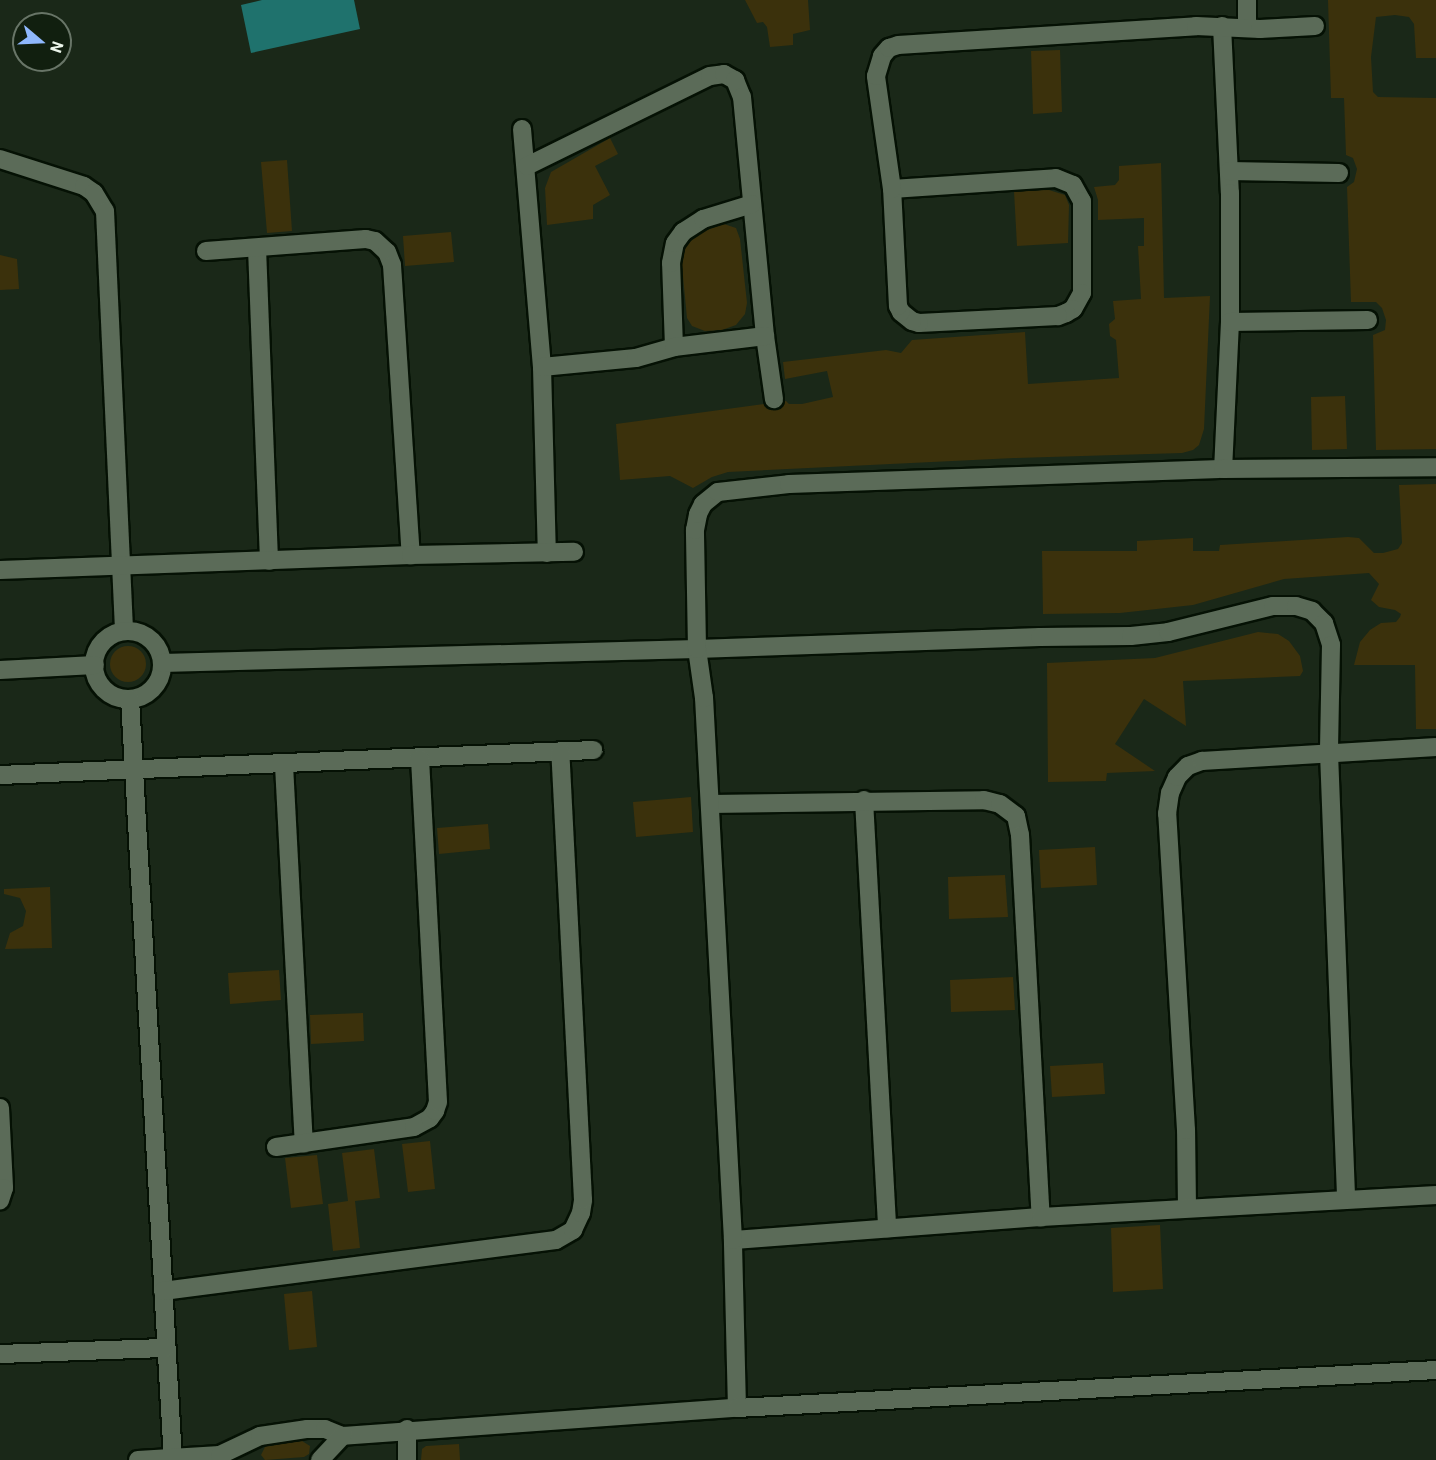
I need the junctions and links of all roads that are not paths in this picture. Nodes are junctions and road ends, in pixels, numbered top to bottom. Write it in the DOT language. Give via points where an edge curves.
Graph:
graph roads {
  1 [pos="1247,0"];
  2 [pos="1222,26"];
  3 [pos="1315,26"];
  4 [pos="1247,28"];
  5 [pos="522,129"];
  6 [pos="0,159"];
  7 [pos="527,166"];
  8 [pos="1229,171"];
  9 [pos="1339,173"];
  10 [pos="892,189"];
  11 [pos="752,204"];
  12 [pos="257,248"];
  13 [pos="206,251"];
  14 [pos="1368,320"];
  15 [pos="1230,322"];
  16 [pos="765,336"];
  17 [pos="674,347"];
  18 [pos="542,367"];
  19 [pos="774,399"];
  20 [pos="1436,467"];
  21 [pos="1223,469"];
  22 [pos="574,552"];
  23 [pos="547,553"];
  24 [pos="411,555"];
  25 [pos="269,561"];
  26 [pos="123,568"];
  27 [pos="0,570"];
  28 [pos="124,631"];
  29 [pos="697,649"];
  30 [pos="162,663"];
  31 [pos="94,666"];
  32 [pos="0,670"];
  33 [pos="130,699"];
  34 [pos="1436,747"];
  35 [pos="593,750"];
  36 [pos="560,752"];
  37 [pos="1329,753"];
  38 [pos="420,758"];
  39 [pos="284,765"];
  40 [pos="134,771"];
  41 [pos="0,775"];
  42 [pos="864,800"];
  43 [pos="710,804"];
  44 [pos="0,1107"];
  45 [pos="304,1143"];
  46 [pos="276,1147"];
  47 [pos="1436,1195"];
  48 [pos="1346,1198"];
  49 [pos="0,1200"];
  50 [pos="1187,1208"];
  51 [pos="1041,1217"];
  52 [pos="887,1228"];
  53 [pos="733,1240"];
  54 [pos="163,1291"];
  55 [pos="166,1348"];
  56 [pos="0,1354"];
  57 [pos="1436,1370"];
  58 [pos="737,1408"];
  59 [pos="407,1429"];
  60 [pos="342,1436"];
  61 [pos="226,1457"];
  62 [pos="173,1459"];
  63 [pos="138,1460"];
  64 [pos="320,1460"];
  65 [pos="407,1460"];
  1 -- 4 [label="street"];
  2 -- 4 [label="street"];
  2 -- 8 [label="street"];
  2 -- 10 [label="street" via="889,48 876,76"];
  3 -- 4 [label="street"];
  5 -- 7 [label="street"];
  6 -- 26 [label="street" via="84,186 105,211"];
  7 -- 11 [label="street" via="710,76 724,74 735,80 742,97"];
  7 -- 18 [label="street"];
  8 -- 9 [label="street"];
  8 -- 15 [label="street"];
  10 -- 10 [label="street" via="1065,180 1082,201 1082,293 1073,309 1058,316 912,321 898,306"];
  11 -- 16 [label="street"];
  11 -- 17 [label="street" via="703,219 683,232 675,243 670,263"];
  12 -- 13 [label="street"];
  12 -- 24 [label="street" via="366,239 381,245 391,258"];
  12 -- 25 [label="street"];
  14 -- 15 [label="street"];
  15 -- 21 [label="street"];
  16 -- 17 [label="street"];
  16 -- 19 [label="street"];
  17 -- 18 [label="street" via="636,358"];
  18 -- 23 [label="street"];
  20 -- 21 [label="street"];
  21 -- 29 [label="street" via="789,484 718,492 706,500 697,519"];
  22 -- 23 [label="street"];
  23 -- 24 [label="street"];
  24 -- 25 [label="street"];
  25 -- 26 [label="street"];
  26 -- 27 [label="street"];
  26 -- 28 [label="street"];
  28 -- 30 [label="street" via="150,638 159,649"];
  28 -- 31 [label="street" via="102,642"];
  29 -- 30 [label="street"];
  29 -- 37 [label="street" via="1131,636 1168,632 1273,606 1305,608 1321,618 1329,636"];
  29 -- 43 [label="street"];
  30 -- 33 [label="street" via="153,687"];
  31 -- 32 [label="street"];
  31 -- 33 [label="street" via="105,690"];
  33 -- 40 [label="street"];
  34 -- 37 [label="street"];
  35 -- 36 [label="street"];
  36 -- 38 [label="street"];
  36 -- 54 [label="street" via="583,1200 573,1230 556,1240"];
  37 -- 48 [label="street"];
  37 -- 50 [label="street" via="1196,762 1181,771 1170,793 1167,814"];
  38 -- 39 [label="street"];
  38 -- 45 [label="street" via="438,1102 430,1118 414,1127"];
  39 -- 40 [label="street"];
  39 -- 45 [label="street"];
  40 -- 41 [label="street"];
  40 -- 54 [label="street"];
  42 -- 43 [label="street"];
  42 -- 51 [label="street" via="984,800 1007,808 1018,822"];
  42 -- 52 [label="street"];
  43 -- 53 [label="street"];
  44 -- 49 [label="street" via="4,1188"];
  45 -- 46 [label="street"];
  47 -- 48 [label="street"];
  48 -- 50 [label="street"];
  50 -- 51 [label="street"];
  51 -- 52 [label="street"];
  52 -- 53 [label="street"];
  53 -- 58 [label="street"];
  54 -- 55 [label="street"];
  55 -- 56 [label="street"];
  55 -- 62 [label="street"];
  57 -- 58 [label="street"];
  58 -- 59 [label="street"];
  59 -- 60 [label="street"];
  59 -- 65 [label="street"];
  60 -- 61 [label="street" via="315,1429 270,1434 251,1439"];
  60 -- 64 [label="street"];
  61 -- 62 [label="street"];
  62 -- 63 [label="street"];
}
